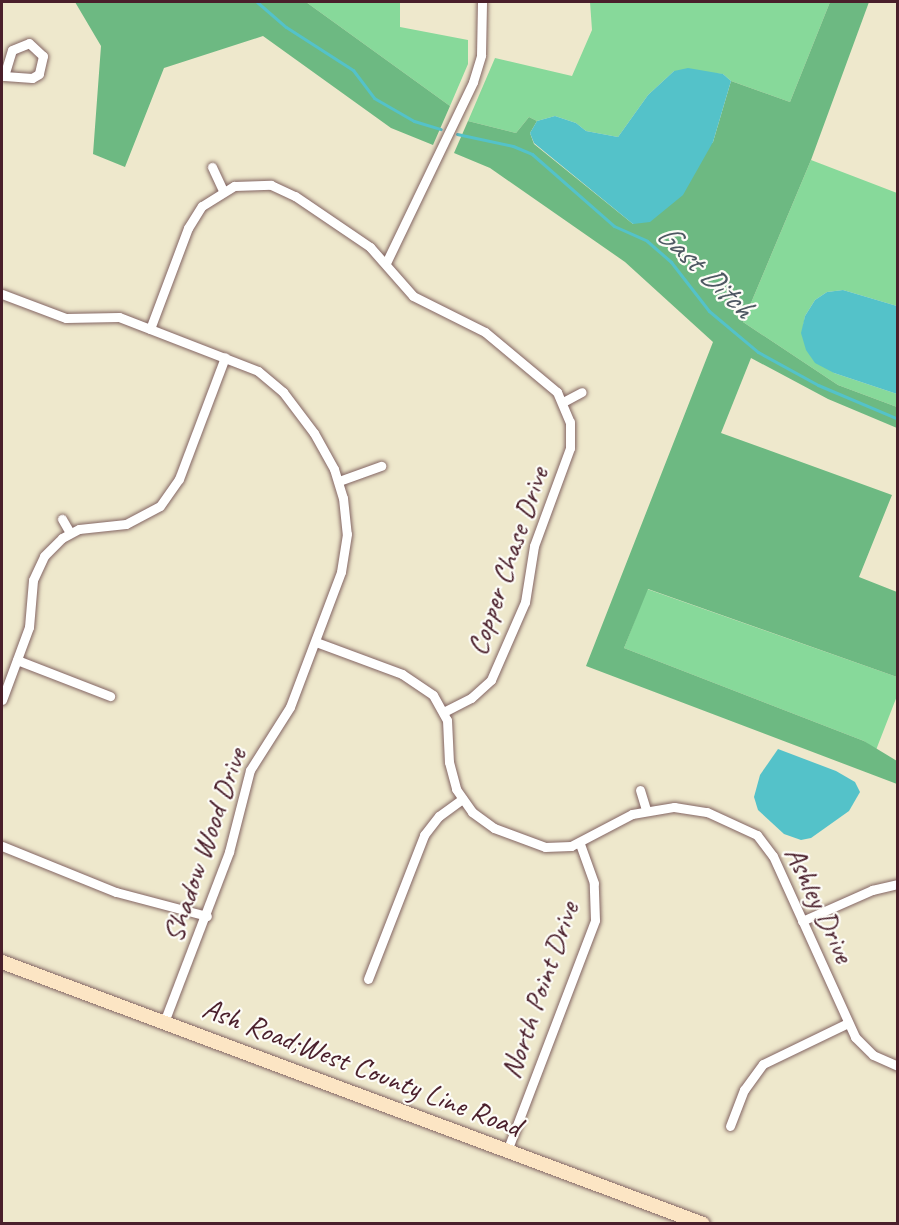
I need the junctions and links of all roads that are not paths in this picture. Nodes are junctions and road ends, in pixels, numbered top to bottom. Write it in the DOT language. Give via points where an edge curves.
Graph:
graph roads {
  1 [pos="482,2"];
  2 [pos="3,77"];
  3 [pos="212,167"];
  4 [pos="223,190"];
  5 [pos="387,263"];
  6 [pos="2,294"];
  7 [pos="150,328"];
  8 [pos="225,357"];
  9 [pos="582,392"];
  10 [pos="563,402"];
  11 [pos="381,466"];
  12 [pos="339,481"];
  13 [pos="62,519"];
  14 [pos="70,533"];
  15 [pos="316,642"];
  16 [pos="17,660"];
  17 [pos="110,696"];
  18 [pos="2,700"];
  19 [pos="444,712"];
  20 [pos="640,790"];
  21 [pos="462,799"];
  22 [pos="646,810"];
  23 [pos="580,844"];
  24 [pos="2,846"];
  25 [pos="897,884"];
  26 [pos="207,916"];
  27 [pos="802,921"];
  28 [pos="2,962"];
  29 [pos="368,979"];
  30 [pos="164,1022"];
  31 [pos="848,1023"];
  32 [pos="897,1066"];
  33 [pos="730,1126"];
  34 [pos="507,1151"];
  35 [pos="703,1224"];
  1 -- 5 [label="street" via="481,55 473,82"];
  2 -- 2 [label="street" via="16,45 29,43 40,50 44,62 36,76"];
  3 -- 4 [label="street"];
  4 -- 5 [label="street" via="259,183 284,189 370,247"];
  4 -- 7 [label="street" via="202,206 191,222"];
  5 -- 10 [label="street" via="413,296 495,339 513,359 553,387"];
  6 -- 7 [label="street, Shadow Wood Drive" via="59,316 107,315"];
  7 -- 8 [label="street, Shadow Wood Drive"];
  8 -- 12 [label="street, Shadow Wood Drive" via="258,371 283,392 326,452"];
  8 -- 14 [label="street" via="171,493 138,520 85,527"];
  9 -- 10 [label="street"];
  10 -- 19 [label="street, Copper Chase Drive" via="570,422 570,448 534,546 528,592 512,634 491,680 471,698"];
  11 -- 12 [label="street"];
  12 -- 15 [label="street, Shadow Wood Drive" via="346,515 345,554"];
  13 -- 14 [label="street"];
  14 -- 16 [label="street" via="52,546 37,568 29,627"];
  15 -- 19 [label="street" via="417,681"];
  15 -- 26 [label="street, Shadow Wood Drive" via="290,707 250,770 229,852"];
  16 -- 17 [label="street"];
  16 -- 18 [label="street"];
  19 -- 21 [label="street, Ashley Drive" via="452,776"];
  20 -- 22 [label="street"];
  21 -- 23 [label="street, Ashley Drive" via="482,821 532,843 558,848"];
  21 -- 29 [label="street" via="439,816 424,835"];
  22 -- 23 [label="street, Ashley Drive"];
  22 -- 27 [label="street, Ashley Drive" via="691,808 734,822 757,836 773,856"];
  23 -- 34 [label="street, North Point Drive" via="594,883 595,920"];
  24 -- 26 [label="street" via="116,892"];
  25 -- 27 [label="street" via="872,890"];
  26 -- 30 [label="street, Shadow Wood Drive"];
  27 -- 31 [label="street, Ashley Drive"];
  28 -- 30 [label="main road, Ash Road;West County Line Road"];
  30 -- 34 [label="main road, Ash Road;West County Line Road"];
  31 -- 32 [label="street, Ashley Drive" via="863,1047"];
  31 -- 33 [label="street" via="763,1064 747,1084"];
  34 -- 35 [label="main road, Ash Road;West County Line Road"];
}
